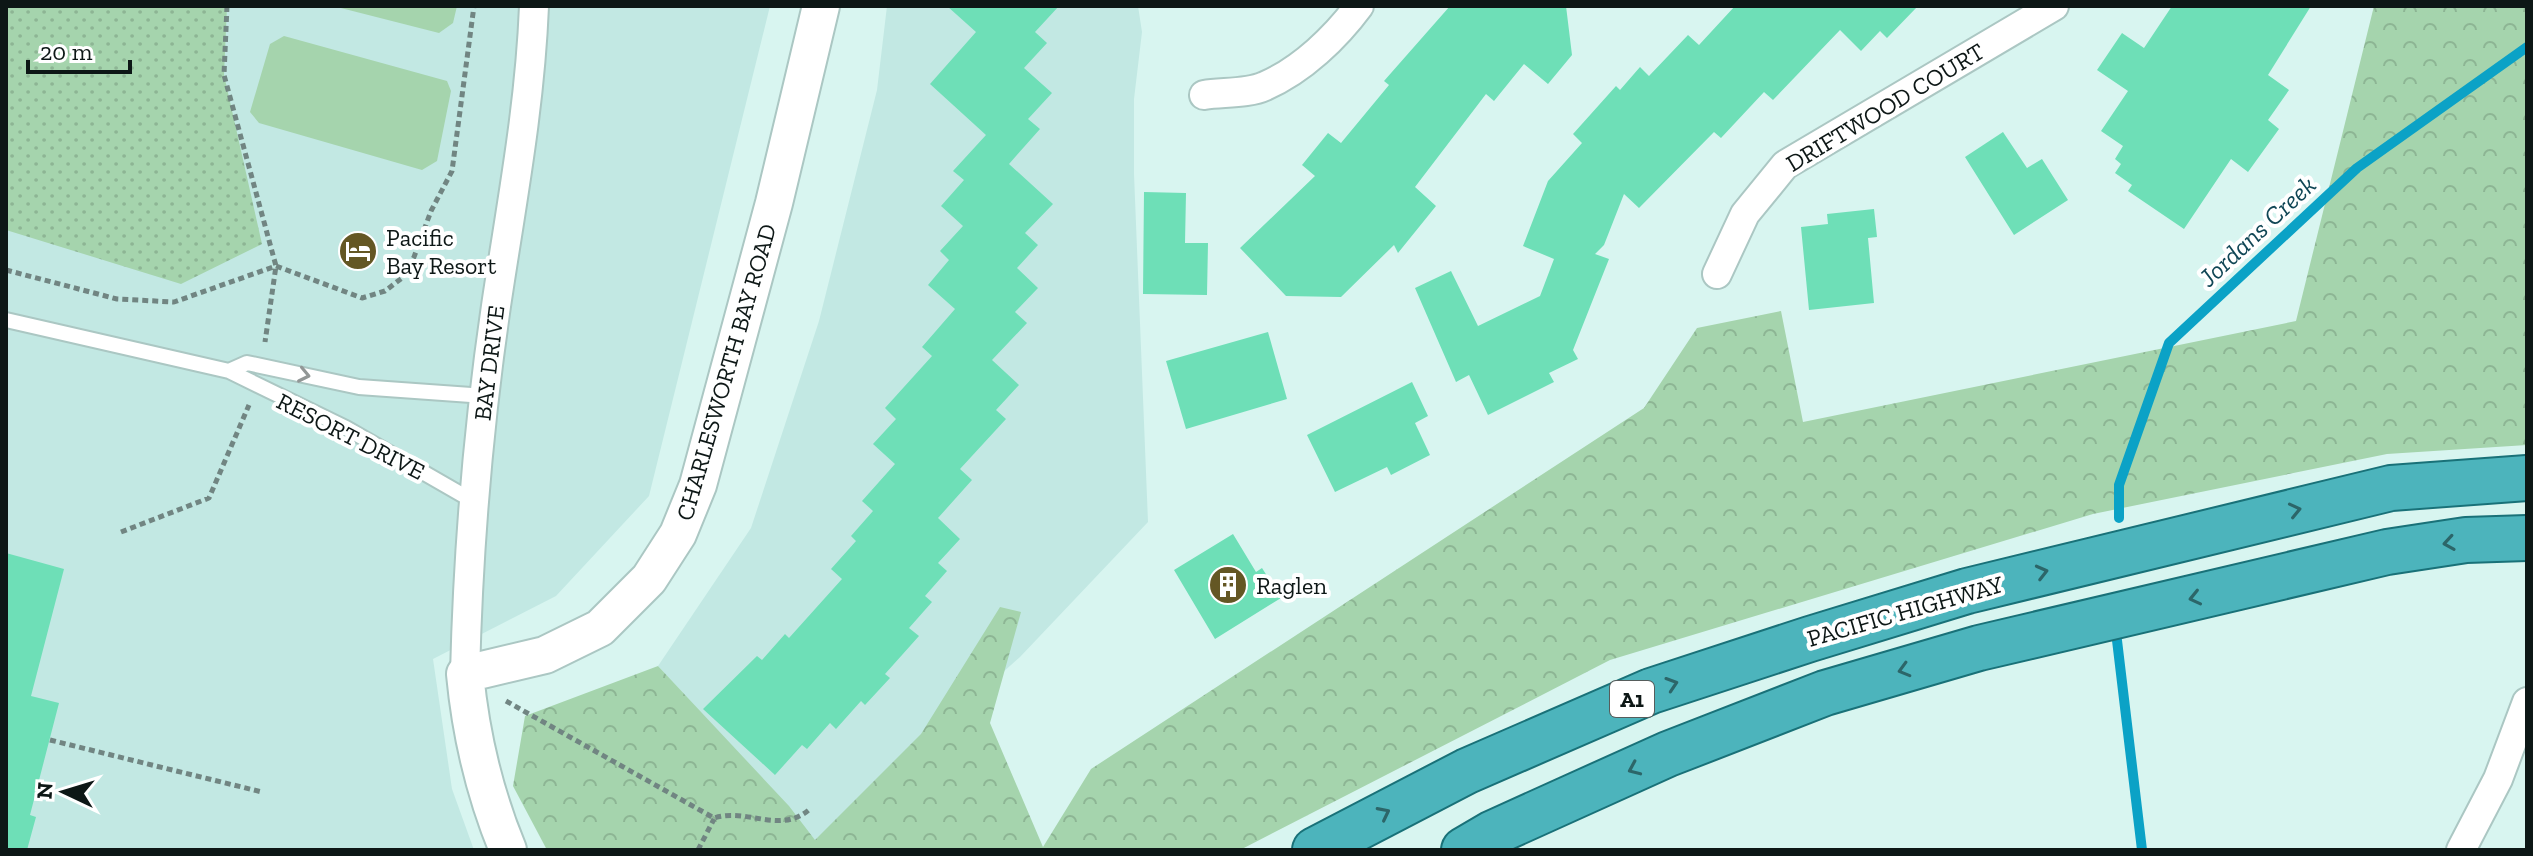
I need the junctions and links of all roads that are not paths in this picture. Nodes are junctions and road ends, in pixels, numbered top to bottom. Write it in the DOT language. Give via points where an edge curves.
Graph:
graph roads {
  1 [pos="534,6"];
  2 [pos="821,6"];
  3 [pos="1359,6"];
  4 [pos="2054,6"];
  5 [pos="1204,95"];
  6 [pos="1717,274"];
  7 [pos="6,320"];
  8 [pos="229,371"];
  9 [pos="485,396"];
  10 [pos="2527,478"];
  11 [pos="473,501"];
  12 [pos="2527,538"];
  13 [pos="465,674"];
  14 [pos="2527,702"];
  15 [pos="508,850"];
  16 [pos="1315,850"];
  17 [pos="1464,850"];
  18 [pos="2461,850"];
  1 -- 9 [label="street, BAY DRIVE" via="531,86"];
  2 -- 13 [label="street, CHARLESWORTH BAY ROAD" via="698,485 678,534 649,579 600,628 545,655"];
  3 -- 5 [label="street" via="1341,31 1264,87"];
  4 -- 6 [label="street, DRIFTWOOD COURT" via="1785,165 1745,214"];
  7 -- 8 [label="lane, RESORT DRIVE"];
  8 -- 9 [label="lane, RESORT DRIVE, one-way" via="247,363 359,387"];
  8 -- 11 [label="lane, RESORT DRIVE" via="346,428"];
  9 -- 11 [label="street, BAY DRIVE"];
  16 -- 10 [label="highway, PACIFIC HIGHWAY / A1, one-way" via="1467,771 1651,691 1867,622 1982,587 2391,488"];
  11 -- 13 [label="street, BAY DRIVE"];
  12 -- 17 [label="highway, one-way" via="2466,540 2387,552 1979,648 1825,693 1668,754"];
  13 -- 15 [label="street" via="472,739"];
  14 -- 18 [label="street" via="2498,779"];
}
